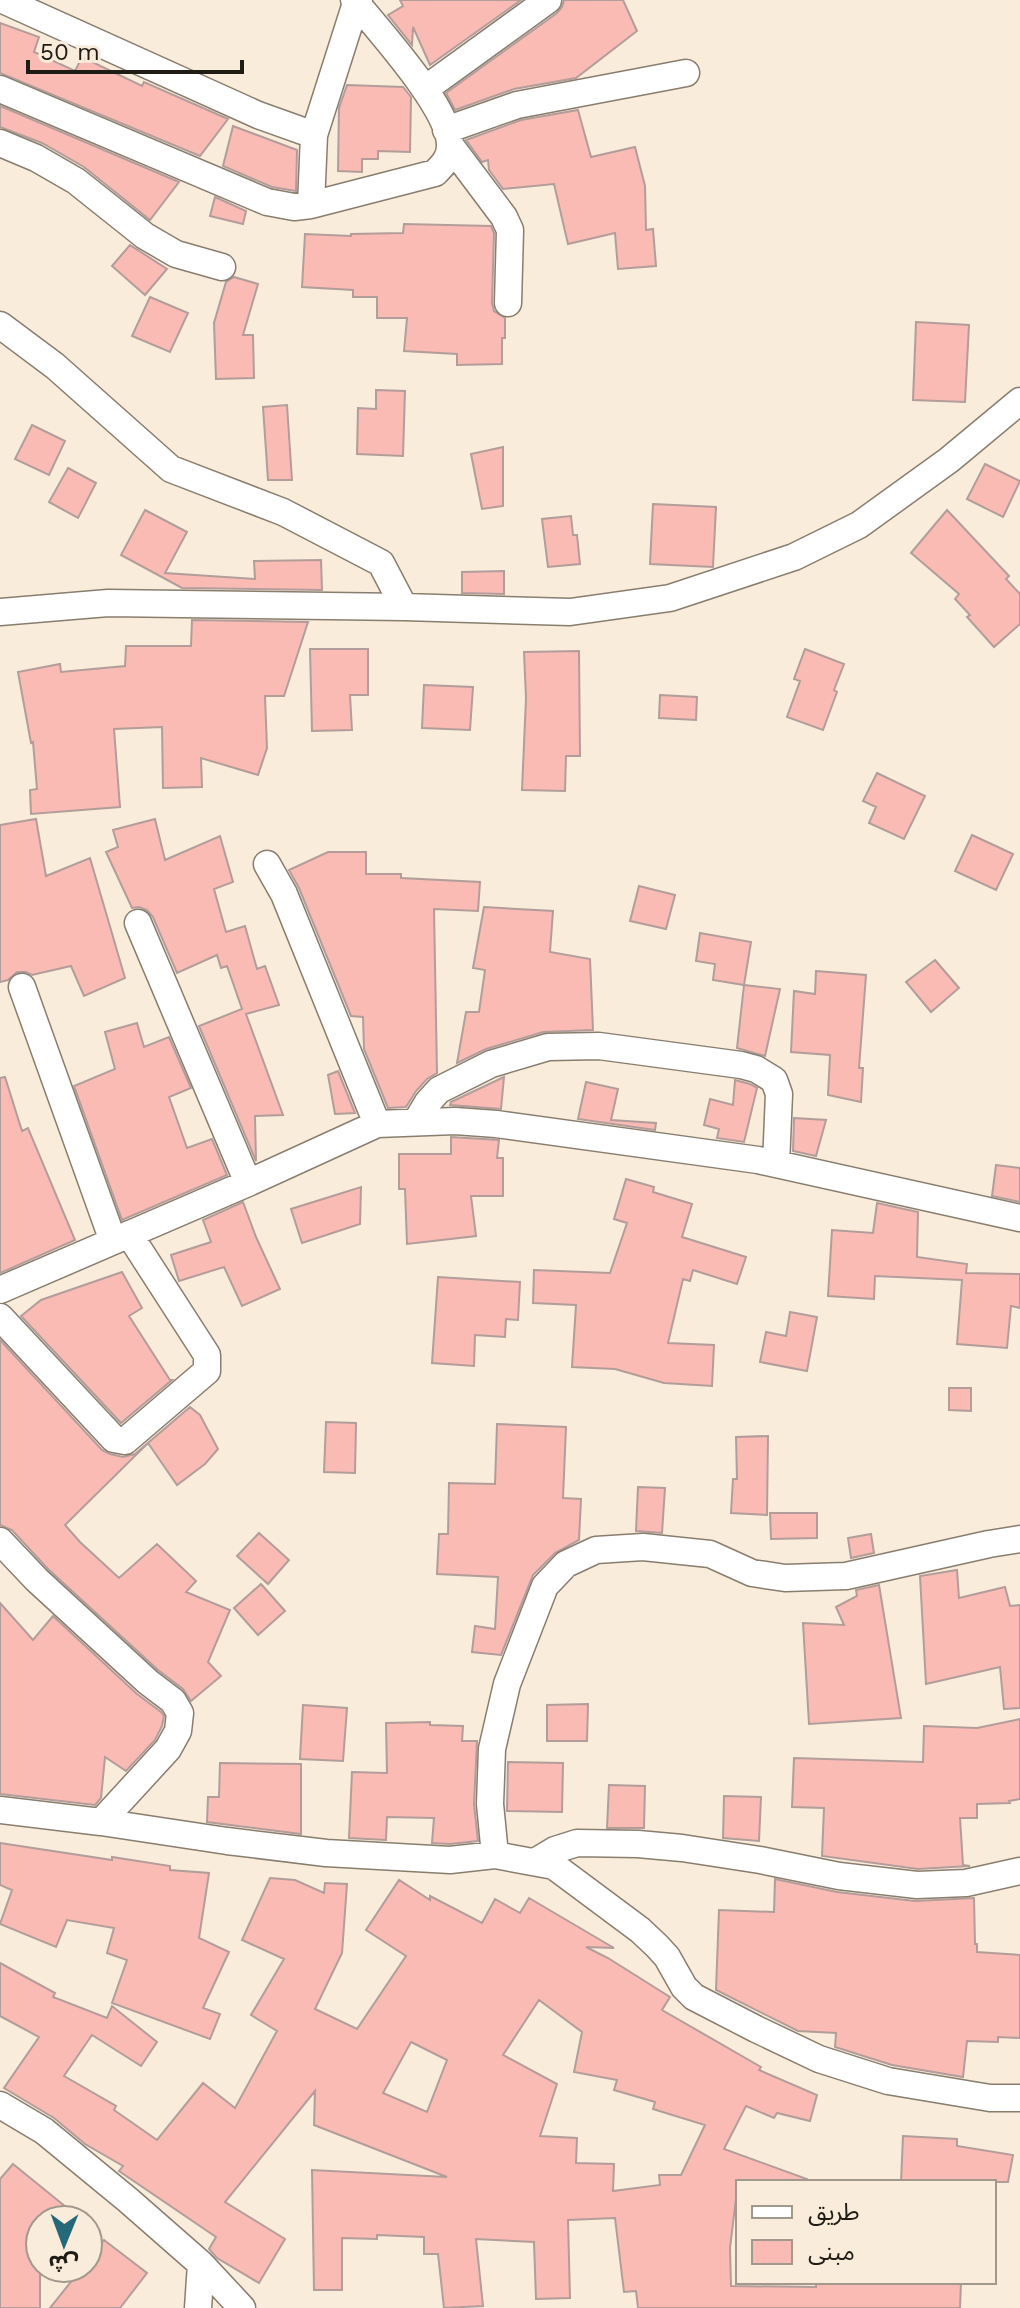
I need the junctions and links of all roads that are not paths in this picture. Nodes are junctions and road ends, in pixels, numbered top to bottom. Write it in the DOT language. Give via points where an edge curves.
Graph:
graph roads {
  1 [pos="3,0"];
  2 [pos="548,0"];
  3 [pos="356,1"];
  4 [pos="686,73"];
  5 [pos="0,89"];
  6 [pos="425,89"];
  7 [pos="314,135"];
  8 [pos="448,138"];
  9 [pos="0,143"];
  10 [pos="311,205"];
  11 [pos="222,267"];
  12 [pos="508,303"];
  13 [pos="0,325"];
  14 [pos="1020,401"];
  15 [pos="404,607"];
  16 [pos="0,612"];
  17 [pos="267,864"];
  18 [pos="138,923"];
  19 [pos="22,987"];
  20 [pos="416,1122"];
  21 [pos="377,1124"];
  22 [pos="776,1164"];
  23 [pos="248,1183"];
  24 [pos="1020,1218"];
  25 [pos="121,1238"];
  26 [pos="0,1290"];
  27 [pos="0,1317"];
  28 [pos="1020,1539"];
  29 [pos="0,1541"];
  30 [pos="0,1810"];
  31 [pos="101,1822"];
  32 [pos="495,1855"];
  33 [pos="535,1862"];
  34 [pos="1020,1871"];
  35 [pos="1020,2098"];
  36 [pos="0,2105"];
  37 [pos="201,2264"];
  38 [pos="198,2308"];
  39 [pos="242,2308"];
  1 -- 7 [label="street"];
  2 -- 6 [label="street"];
  3 -- 6 [label="street"];
  3 -- 7 [label="street"];
  4 -- 8 [label="street" via="517,105"];
  5 -- 10 [label="street" via="267,202"];
  6 -- 8 [label="street" via="444,120"];
  7 -- 10 [label="street"];
  8 -- 10 [label="street" via="446,161 435,173"];
  8 -- 12 [label="street" via="510,230"];
  9 -- 11 [label="street" via="76,181 176,254"];
  13 -- 15 [label="street" via="55,366 171,469 283,512 381,563"];
  14 -- 15 [label="street" via="859,525 794,557 670,598 570,612"];
  15 -- 16 [label="street" via="108,603"];
  17 -- 21 [label="street"];
  18 -- 23 [label="street"];
  19 -- 25 [label="street"];
  20 -- 21 [label="street"];
  20 -- 22 [label="street" via="496,1124"];
  20 -- 22 [label="street" via="439,1090 491,1064 548,1047 599,1046 741,1065 768,1076 779,1094"];
  21 -- 23 [label="street"];
  22 -- 24 [label="street"];
  23 -- 25 [label="street"];
  25 -- 26 [label="street"];
  25 -- 27 [label="street" via="208,1362 207,1371 125,1441 114,1439"];
  28 -- 32 [label="street" via="846,1576 785,1578 752,1573 710,1554 643,1547 596,1550 566,1564 545,1586 504,1697 492,1749"];
  29 -- 31 [label="street" via="180,1713 168,1749"];
  30 -- 31 [label="street"];
  31 -- 32 [label="street" via="326,1853 450,1860"];
  32 -- 33 [label="street"];
  33 -- 34 [label="street" via="577,1843 638,1844 917,1885 966,1883"];
  33 -- 35 [label="street" via="554,1866 640,1930 667,1957 694,1997 756,2029 819,2059 888,2081"];
  36 -- 37 [label="street" via="44,2131"];
  37 -- 38 [label="street"];
  37 -- 39 [label="street"];
}
